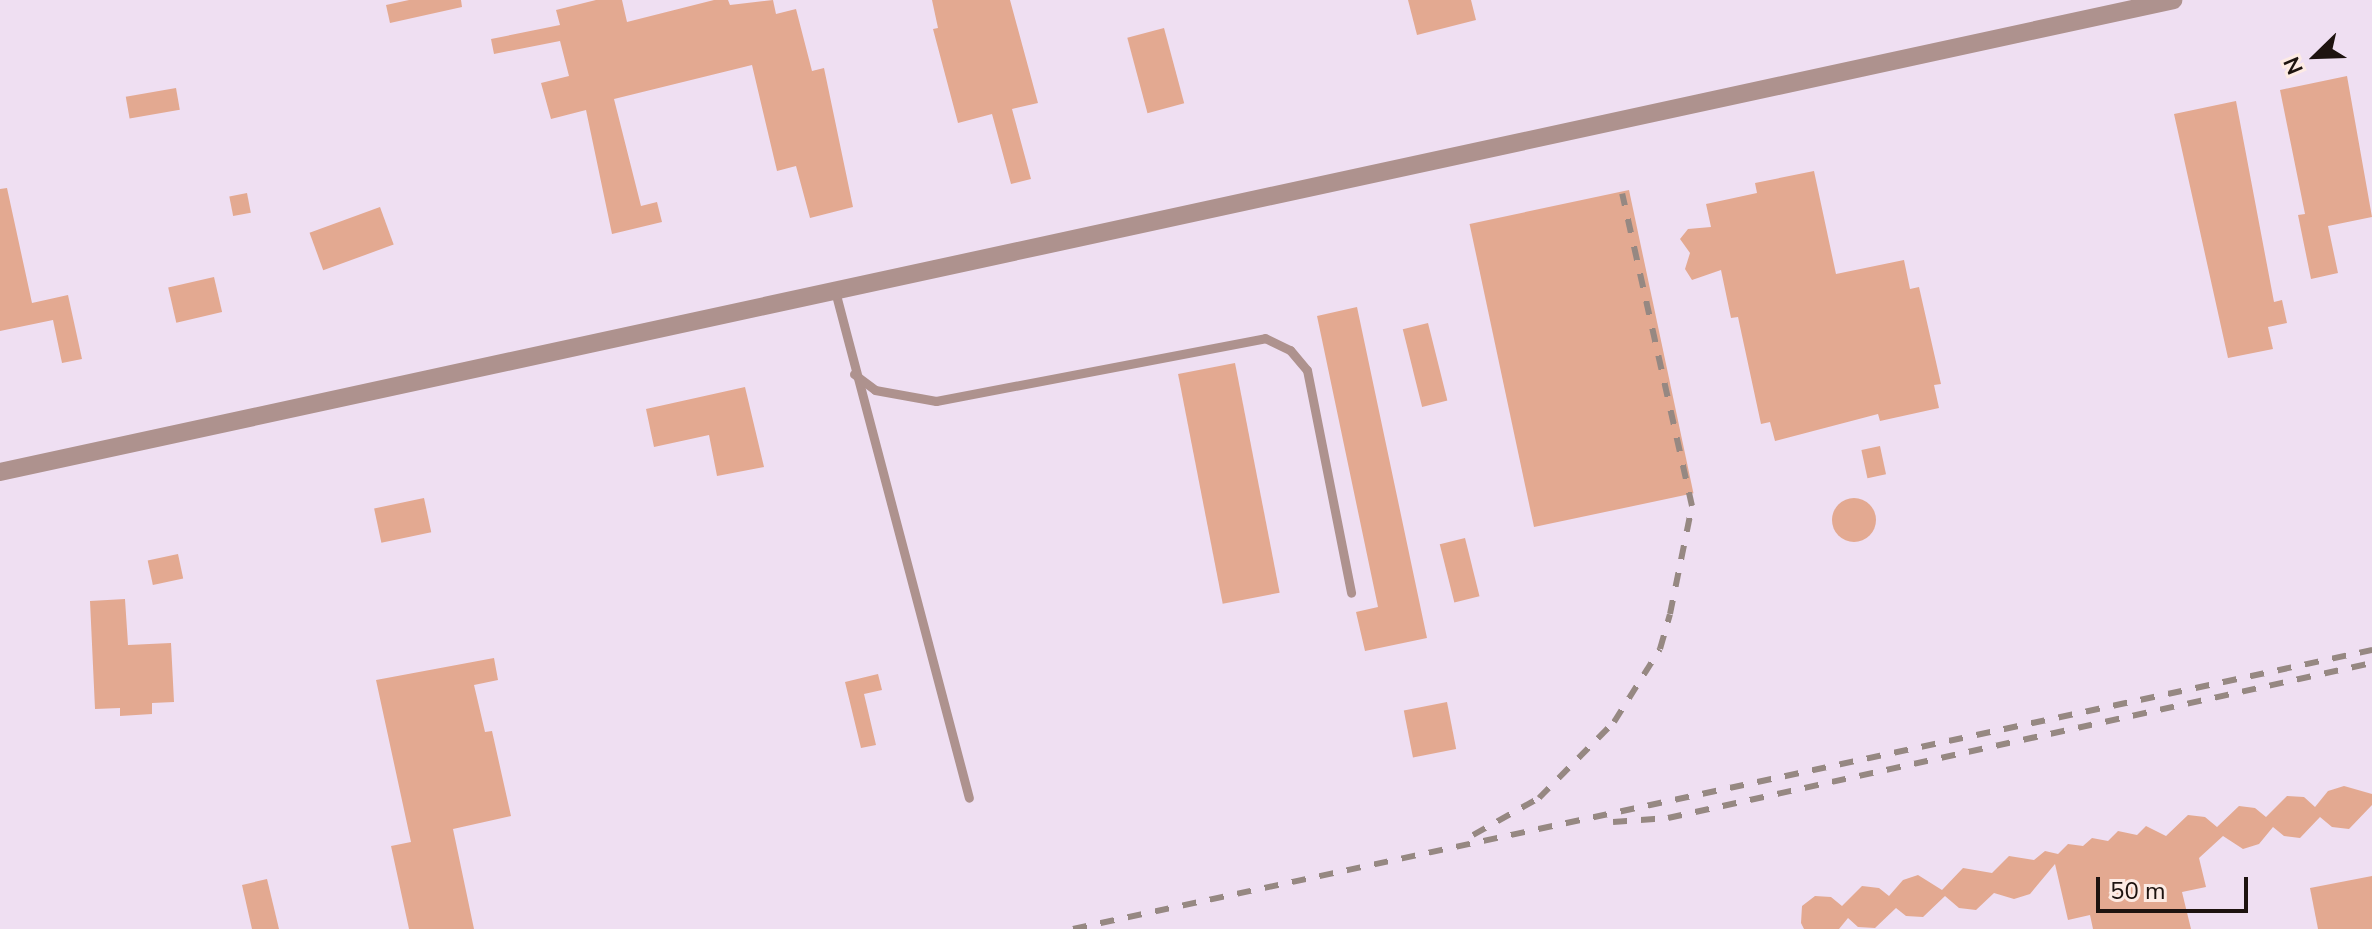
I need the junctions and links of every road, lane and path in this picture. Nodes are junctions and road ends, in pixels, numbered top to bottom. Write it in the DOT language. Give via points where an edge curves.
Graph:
graph roads {
  1 [pos="2173,0"];
  2 [pos="835,290"];
  3 [pos="854,374"];
  4 [pos="0,472"];
  5 [pos="1351,593"];
  6 [pos="969,798"];
  1 -- 2 [label="street"];
  2 -- 3 [label="lane"];
  2 -- 4 [label="street"];
  3 -- 5 [label="lane" via="875,390 936,401 1265,338 1290,350 1307,370"];
  3 -- 6 [label="lane"];
}
